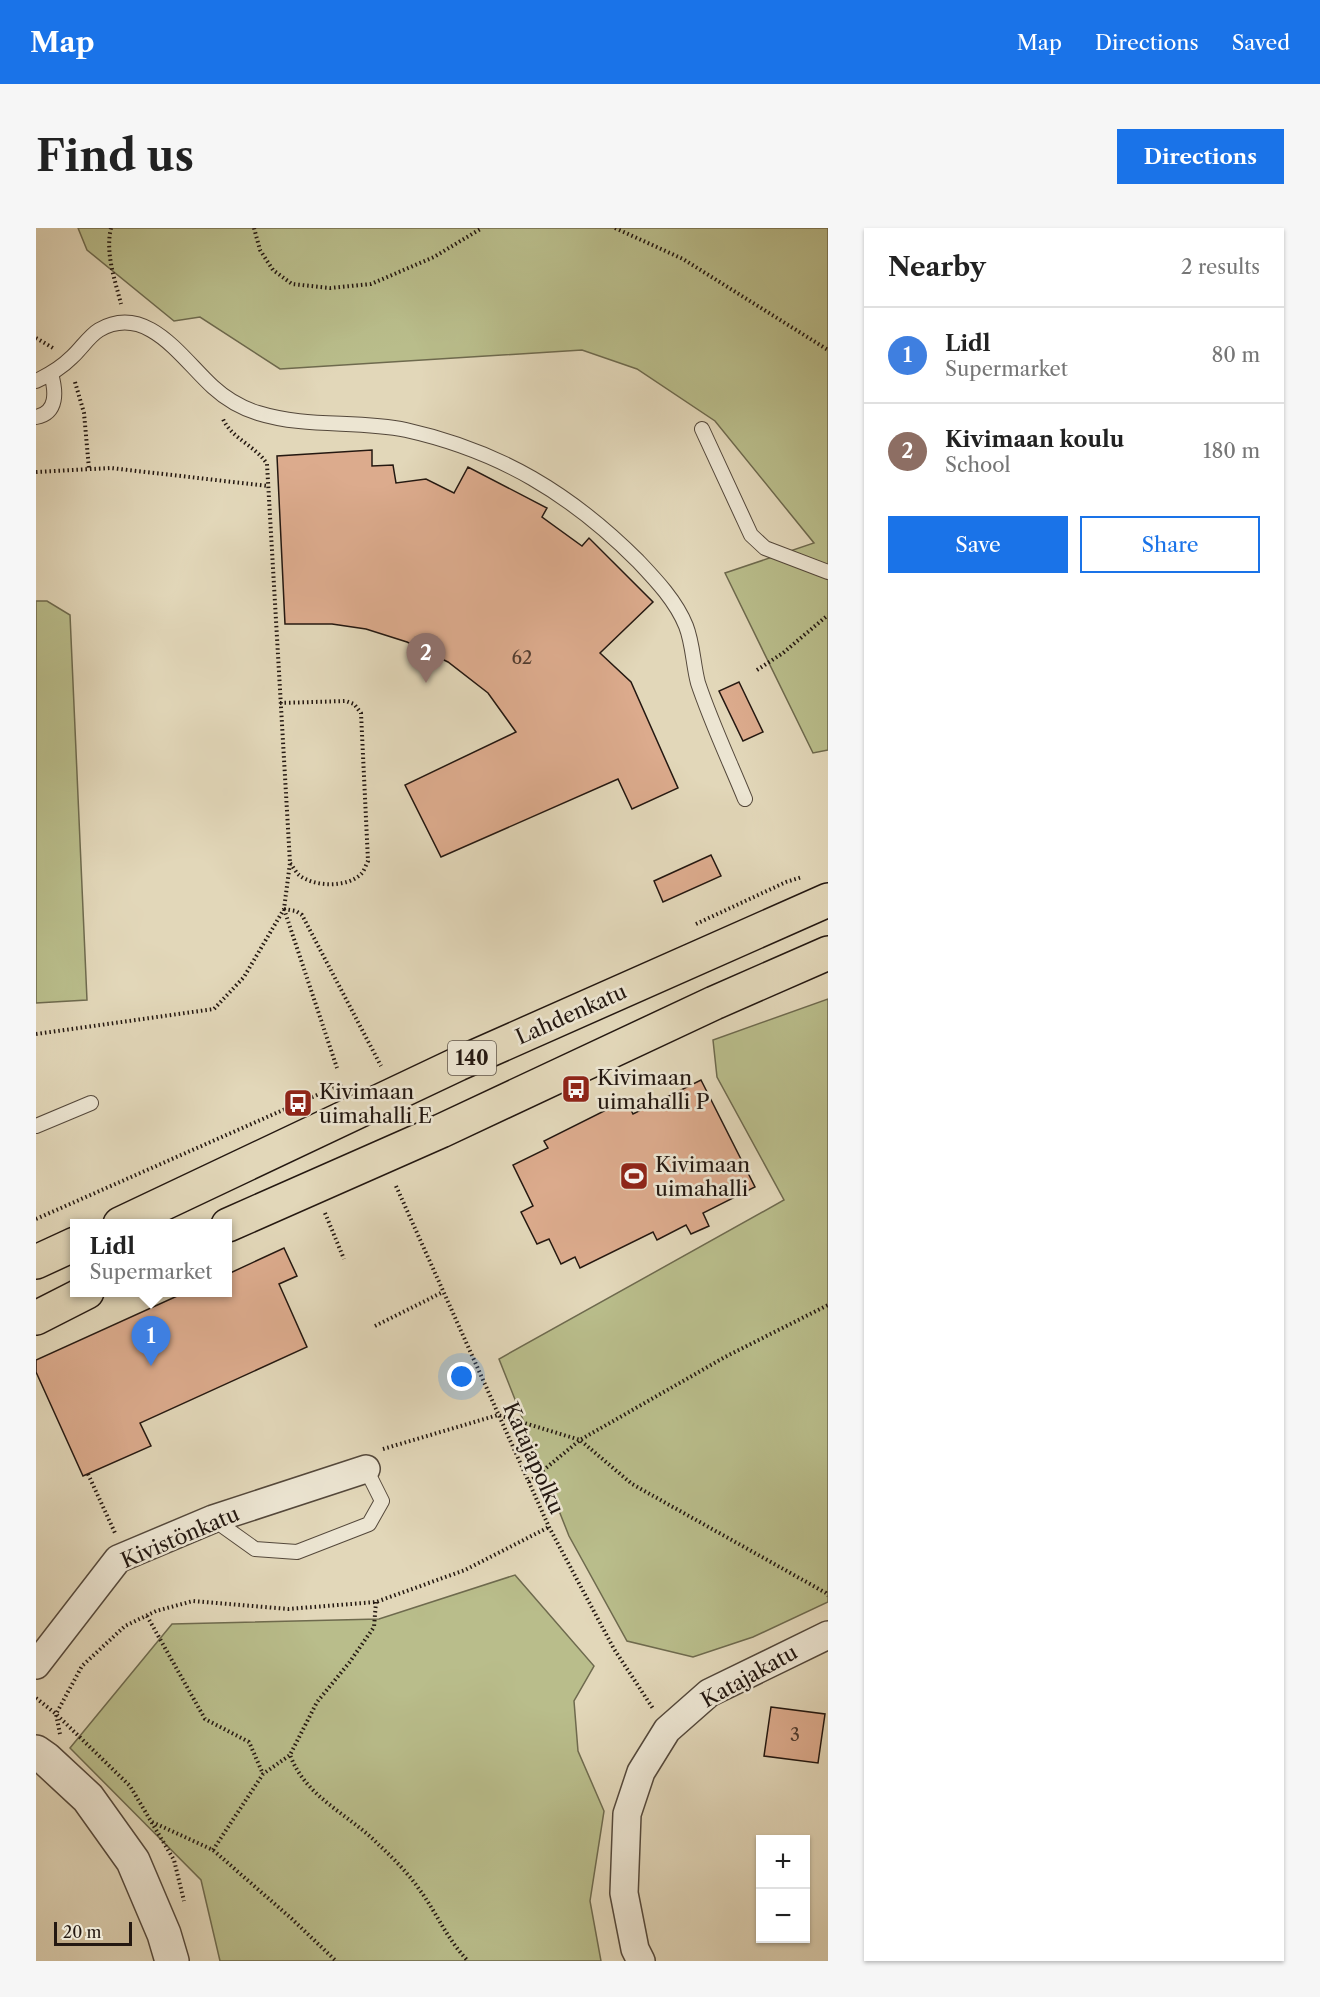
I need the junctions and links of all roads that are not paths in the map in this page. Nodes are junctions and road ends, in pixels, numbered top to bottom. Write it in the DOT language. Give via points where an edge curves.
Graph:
graph roads {
  1 [pos="51,374"];
  2 [pos="36,381"];
  3 [pos="36,417"];
  4 [pos="702,429"];
  5 [pos="828,572"];
  6 [pos="745,799"];
  7 [pos="828,900"];
  8 [pos="828,953"];
  9 [pos="91,1103"];
  10 [pos="36,1126"];
  11 [pos="131,1219"];
  12 [pos="232,1223"];
  13 [pos="70,1246"];
  14 [pos="36,1262"];
  15 [pos="79,1297"];
  16 [pos="36,1318"];
  17 [pos="366,1470"];
  18 [pos="213,1520"];
  19 [pos="828,1635"];
  20 [pos="36,1665"];
  21 [pos="41,1756"];
  22 [pos="172,1961"];
  23 [pos="641,1961"];
  1 -- 2 [label="lane"];
  1 -- 3 [label="lane" via="54,402 50,410"];
  1 -- 6 [label="lane" via="98,331 118,323 136,323 154,331 233,402 257,413 405,430 511,465 559,494 608,531 673,601 687,627 698,682"];
  4 -- 5 [label="lane" via="751,535 765,548"];
  7 -- 11 [label="main road, Lahdenkatu / 140" via="458,1064"];
  8 -- 12 [label="main road, 140"];
  9 -- 10 [label="lane"];
  13 -- 14 [label="main road"];
  15 -- 16 [label="main road"];
  17 -- 18 [label="street, Kivistönkatu"];
  17 -- 18 [label="lane" via="382,1501 369,1524 297,1552 255,1549"];
  18 -- 20 [label="street, Kivistönkatu" via="118,1560"];
  19 -- 23 [label="street, Katajakatu" via="709,1693 667,1730 641,1772 627,1814 624,1893"];
  21 -- 22 [label="street" via="88,1798 133,1861"];
}
